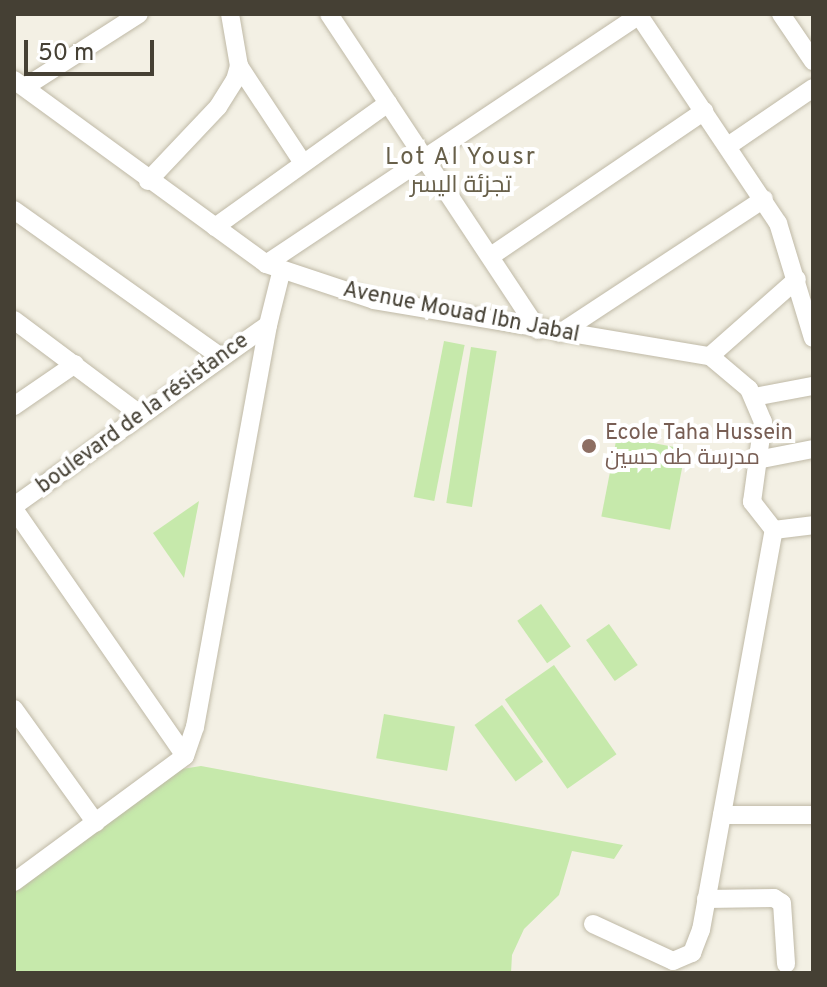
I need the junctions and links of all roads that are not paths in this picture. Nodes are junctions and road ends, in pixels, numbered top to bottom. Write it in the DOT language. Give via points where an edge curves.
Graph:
graph roads {
  1 [pos="139,14"];
  2 [pos="230,14"];
  3 [pos="329,14"];
  4 [pos="781,14"];
  5 [pos="638,15"];
  6 [pos="813,61"];
  7 [pos="239,66"];
  8 [pos="20,84"];
  9 [pos="813,88"];
  10 [pos="388,103"];
  11 [pos="704,111"];
  12 [pos="728,146"];
  13 [pos="426,160"];
  14 [pos="303,163"];
  15 [pos="148,181"];
  16 [pos="764,199"];
  17 [pos="14,210"];
  18 [pos="215,227"];
  19 [pos="491,256"];
  20 [pos="274,268"];
  21 [pos="797,279"];
  22 [pos="14,320"];
  23 [pos="268,325"];
  24 [pos="538,330"];
  25 [pos="560,333"];
  26 [pos="813,338"];
  27 [pos="710,356"];
  28 [pos="221,357"];
  29 [pos="75,364"];
  30 [pos="813,386"];
  31 [pos="754,397"];
  32 [pos="14,406"];
  33 [pos="141,415"];
  34 [pos="813,449"];
  35 [pos="762,459"];
  36 [pos="14,508"];
  37 [pos="813,525"];
  38 [pos="774,530"];
  39 [pos="14,709"];
  40 [pos="185,756"];
  41 [pos="722,815"];
  42 [pos="813,815"];
  43 [pos="96,823"];
  44 [pos="14,882"];
  45 [pos="706,899"];
  46 [pos="593,924"];
  47 [pos="786,964"];
  1 -- 8 [label="street"];
  2 -- 7 [label="street"];
  3 -- 10 [label="street"];
  4 -- 6 [label="street"];
  5 -- 11 [label="street"];
  5 -- 13 [label="street"];
  7 -- 14 [label="street"];
  7 -- 15 [label="street" via="218,107"];
  8 -- 15 [label="street, Avenue Mouad Ibn Jabal"];
  9 -- 12 [label="street"];
  10 -- 13 [label="street"];
  10 -- 14 [label="street"];
  11 -- 12 [label="street"];
  11 -- 19 [label="street"];
  12 -- 16 [label="street"];
  13 -- 19 [label="street"];
  13 -- 20 [label="street"];
  14 -- 18 [label="street"];
  15 -- 18 [label="street, Avenue Mouad Ibn Jabal"];
  16 -- 21 [label="street"];
  16 -- 25 [label="street"];
  17 -- 28 [label="street"];
  18 -- 20 [label="street, Avenue Mouad Ibn Jabal"];
  19 -- 24 [label="street"];
  20 -- 23 [label="street, boulevard de la résistance"];
  20 -- 24 [label="street, Avenue Mouad Ibn Jabal" via="374,300"];
  21 -- 26 [label="street"];
  21 -- 27 [label="street"];
  22 -- 29 [label="street"];
  23 -- 28 [label="street, boulevard de la résistance"];
  23 -- 40 [label="street" via="195,727"];
  24 -- 25 [label="street, Avenue Mouad Ibn Jabal"];
  25 -- 27 [label="street, Avenue Mouad Ibn Jabal"];
  27 -- 31 [label="street"];
  28 -- 33 [label="street, boulevard de la résistance"];
  29 -- 32 [label="street"];
  29 -- 33 [label="street"];
  30 -- 31 [label="street"];
  31 -- 35 [label="street" via="763,422"];
  33 -- 36 [label="street, boulevard de la résistance"];
  34 -- 35 [label="street"];
  35 -- 38 [label="street" via="752,502"];
  36 -- 40 [label="street"];
  37 -- 38 [label="street"];
  38 -- 41 [label="street"];
  39 -- 43 [label="street"];
  40 -- 43 [label="street"];
  41 -- 42 [label="street"];
  41 -- 45 [label="street"];
  43 -- 44 [label="street"];
  45 -- 46 [label="street" via="696,946 684,959 659,957"];
  45 -- 47 [label="street" via="774,898 782,903"];
}
